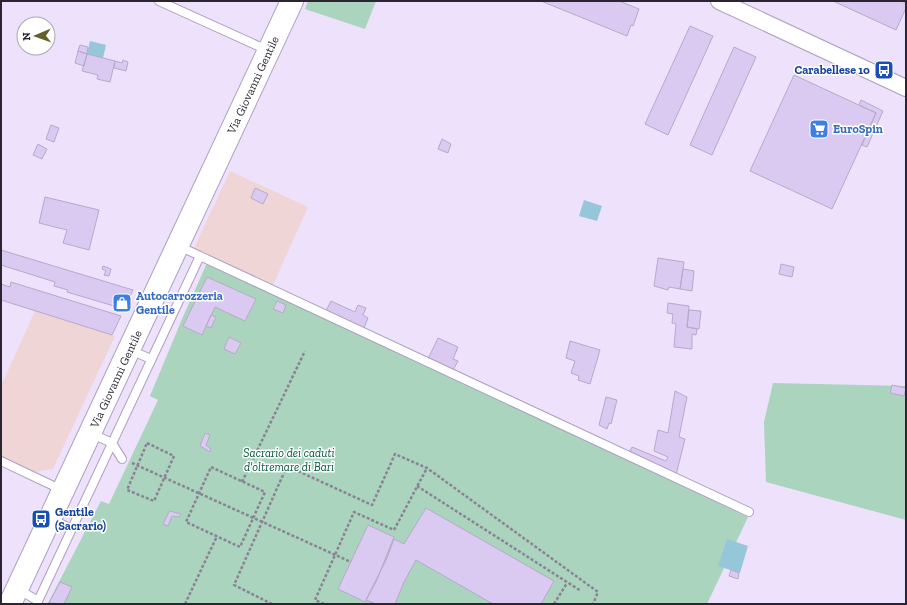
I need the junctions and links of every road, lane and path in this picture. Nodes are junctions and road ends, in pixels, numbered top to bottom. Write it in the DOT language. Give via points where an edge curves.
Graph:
graph roads {
  1 [pos="159,1"];
  2 [pos="292,1"];
  3 [pos="719,1"];
  4 [pos="270,51"];
  5 [pos="906,88"];
  6 [pos="178,246"];
  7 [pos="200,256"];
  8 [pos="130,350"];
  9 [pos="305,351"];
  10 [pos="151,359"];
  11 [pos="90,433"];
  12 [pos="112,443"];
  13 [pos="122,459"];
  14 [pos="1,461"];
  15 [pos="137,466"];
  16 [pos="427,468"];
  17 [pos="164,478"];
  18 [pos="242,482"];
  19 [pos="417,486"];
  20 [pos="63,491"];
  21 [pos="199,493"];
  22 [pos="749,512"];
  23 [pos="253,518"];
  24 [pos="50,519"];
  25 [pos="262,522"];
  26 [pos="72,529"];
  27 [pos="217,536"];
  28 [pos="335,554"];
  29 [pos="351,562"];
  30 [pos="567,583"];
  31 [pos="581,591"];
  32 [pos="14,596"];
  33 [pos="40,603"];
  34 [pos="185,604"];
  35 [pos="272,604"];
  36 [pos="324,604"];
  37 [pos="554,604"];
  38 [pos="593,604"];
  1 -- 4 [label="lane"];
  2 -- 4 [label="main road, Via Giovanni Gentile"];
  3 -- 5 [label="street"];
  4 -- 6 [label="main road, Via Giovanni Gentile"];
  6 -- 7 [label="lane"];
  6 -- 8 [label="main road, Via Giovanni Gentile"];
  7 -- 10 [label="lane"];
  7 -- 22 [label="lane"];
  8 -- 10 [label="lane"];
  8 -- 11 [label="main road, Via Giovanni Gentile"];
  9 -- 18 [label="path"];
  10 -- 12 [label="lane"];
  11 -- 12 [label="lane"];
  11 -- 20 [label="main road, Via Giovanni Gentile"];
  12 -- 13 [label="lane"];
  12 -- 26 [label="lane"];
  13 -- 15 [label="path"];
  14 -- 20 [label="lane"];
  15 -- 17 [label="path"];
  15 -- 17 [label="path" via="147,444 154,446 174,456"];
  15 -- 17 [label="path" via="127,490 154,501"];
  16 -- 19 [label="path"];
  16 -- 25 [label="path" via="395,454 372,505 287,466"];
  16 -- 38 [label="path" via="598,592"];
  17 -- 21 [label="path"];
  18 -- 21 [label="path" via="211,467"];
  18 -- 23 [label="path" via="265,492"];
  19 -- 28 [label="path" via="394,530 354,512"];
  19 -- 30 [label="path"];
  20 -- 24 [label="main road, Via Giovanni Gentile"];
  21 -- 23 [label="path"];
  21 -- 27 [label="path" via="186,522"];
  23 -- 25 [label="path"];
  23 -- 27 [label="path" via="240,547"];
  24 -- 26 [label="lane"];
  24 -- 32 [label="main road, Via Giovanni Gentile"];
  25 -- 28 [label="path"];
  25 -- 35 [label="path" via="234,585"];
  26 -- 33 [label="lane"];
  27 -- 34 [label="path"];
  28 -- 29 [label="path"];
  28 -- 36 [label="path" via="315,600"];
  30 -- 31 [label="path"];
  30 -- 37 [label="path"];
  32 -- 33 [label="lane"];
}
